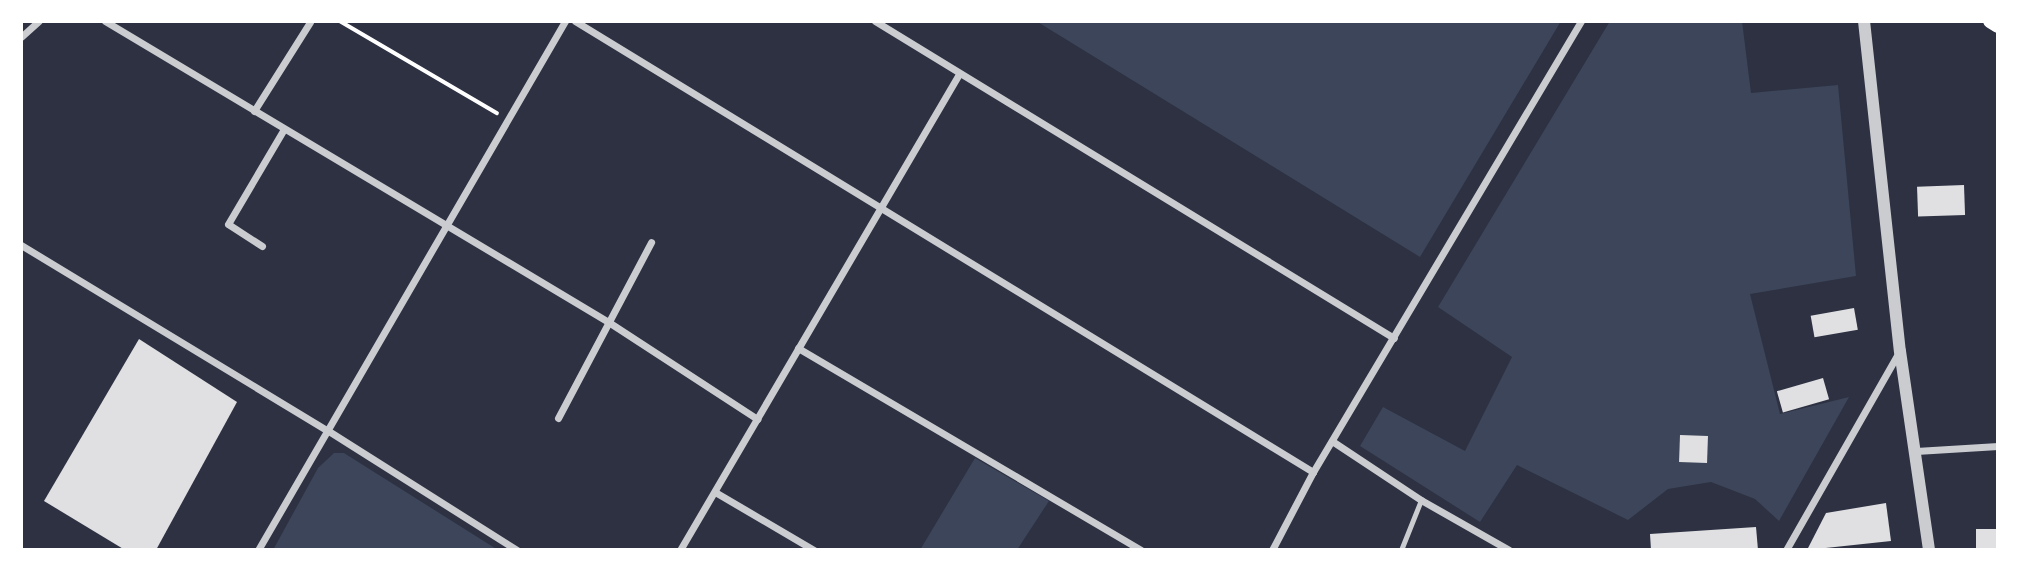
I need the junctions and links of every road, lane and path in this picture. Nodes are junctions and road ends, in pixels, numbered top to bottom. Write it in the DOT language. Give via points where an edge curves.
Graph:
graph roads {
  1 [pos="39,21"];
  2 [pos="105,21"];
  3 [pos="340,21"];
  4 [pos="565,21"];
  5 [pos="575,21"];
  6 [pos="875,21"];
  7 [pos="1581,21"];
  8 [pos="1864,21"];
  9 [pos="1990,21"];
  10 [pos="310,22"];
  11 [pos="1998,26"];
  12 [pos="21,37"];
  13 [pos="959,74"];
  14 [pos="254,111"];
  15 [pos="508,120"];
  16 [pos="284,129"];
  17 [pos="879,209"];
  18 [pos="446,227"];
  19 [pos="651,242"];
  20 [pos="21,245"];
  21 [pos="262,246"];
  22 [pos="610,323"];
  23 [pos="1394,338"];
  24 [pos="798,348"];
  25 [pos="1900,351"];
  26 [pos="558,418"];
  27 [pos="757,419"];
  28 [pos="327,430"];
  29 [pos="1332,441"];
  30 [pos="1998,446"];
  31 [pos="1916,451"];
  32 [pos="1312,472"];
  33 [pos="715,492"];
  34 [pos="1421,500"];
  35 [pos="258,550"];
  36 [pos="517,550"];
  37 [pos="680,550"];
  38 [pos="814,550"];
  39 [pos="1141,550"];
  40 [pos="1272,550"];
  41 [pos="1401,550"];
  42 [pos="1509,550"];
  43 [pos="1786,550"];
  44 [pos="1928,550"];
  1 -- 12 [label="street"];
  2 -- 14 [label="street"];
  3 -- 15 [label="path"];
  4 -- 15 [label="street"];
  5 -- 17 [label="street"];
  6 -- 13 [label="street"];
  7 -- 23 [label="street"];
  8 -- 25 [label="street"];
  9 -- 11 [label="main road"];
  10 -- 14 [label="street"];
  13 -- 17 [label="street"];
  13 -- 23 [label="street"];
  14 -- 16 [label="street"];
  15 -- 18 [label="street"];
  16 -- 18 [label="street"];
  16 -- 21 [label="street" via="228,224"];
  17 -- 24 [label="street"];
  17 -- 32 [label="street"];
  18 -- 22 [label="street"];
  18 -- 28 [label="street"];
  19 -- 22 [label="street"];
  20 -- 28 [label="street"];
  22 -- 26 [label="street"];
  22 -- 27 [label="street"];
  23 -- 29 [label="street"];
  24 -- 27 [label="street"];
  24 -- 39 [label="street"];
  25 -- 31 [label="street"];
  25 -- 43 [label="street"];
  27 -- 33 [label="street"];
  28 -- 35 [label="street"];
  28 -- 36 [label="street"];
  29 -- 32 [label="street"];
  29 -- 34 [label="street"];
  30 -- 31 [label="street"];
  31 -- 44 [label="street"];
  32 -- 40 [label="street"];
  33 -- 37 [label="street"];
  33 -- 38 [label="street"];
  34 -- 41 [label="lane"];
  34 -- 42 [label="street"];
}
